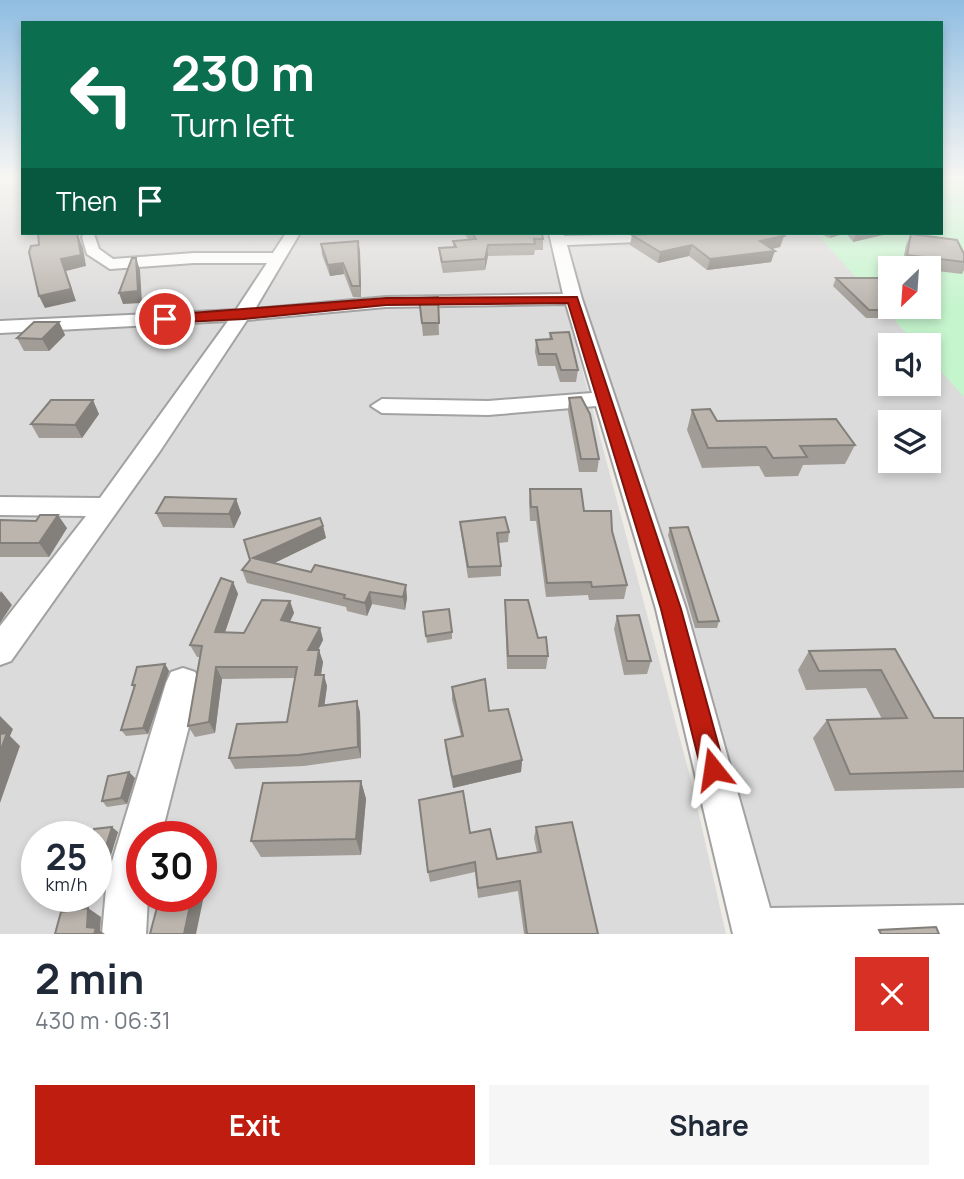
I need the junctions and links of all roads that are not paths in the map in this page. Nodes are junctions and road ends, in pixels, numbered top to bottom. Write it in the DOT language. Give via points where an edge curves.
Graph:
graph roads {
  1 [pos="292,235"];
  2 [pos="89,236"];
  3 [pos="557,237"];
  4 [pos="670,237"];
  5 [pos="277,258"];
  6 [pos="573,299"];
  7 [pos="244,315"];
  8 [pos="0,327"];
  9 [pos="604,398"];
  10 [pos="382,406"];
  11 [pos="0,506"];
  12 [pos="107,507"];
  13 [pos="0,650"];
  14 [pos="183,683"];
  15 [pos="964,927"];
  16 [pos="755,932"];
  17 [pos="124,934"];
  1 -- 5 [label="street"];
  2 -- 5 [label="street" via="92,251 110,264"];
  3 -- 4 [label="street"];
  3 -- 6 [label="street"];
  5 -- 7 [label="street"];
  6 -- 7 [label="street" via="386,302"];
  6 -- 9 [label="street"];
  7 -- 8 [label="street"];
  7 -- 12 [label="street"];
  9 -- 10 [label="street" via="488,408"];
  9 -- 16 [label="street" via="671,609"];
  11 -- 12 [label="street"];
  12 -- 13 [label="street"];
  14 -- 17 [label="street" via="128,878"];
  15 -- 16 [label="street"];
}
